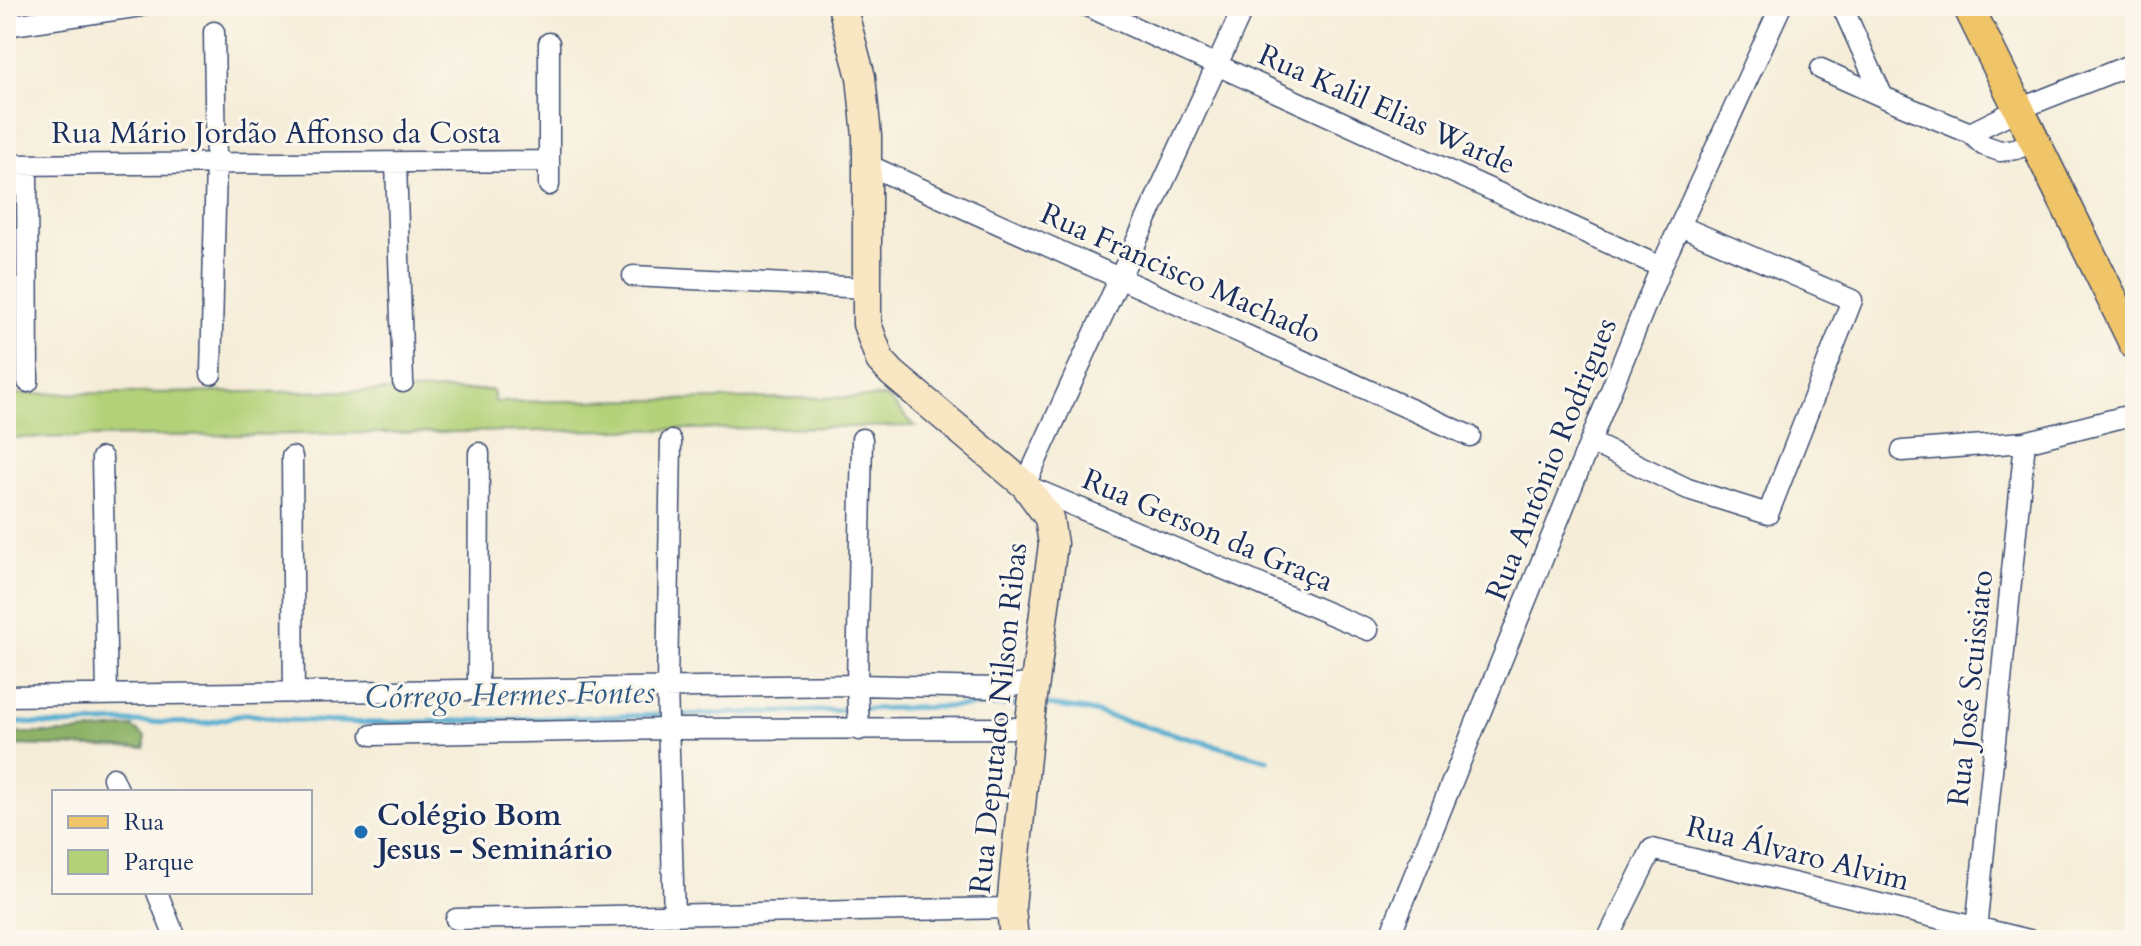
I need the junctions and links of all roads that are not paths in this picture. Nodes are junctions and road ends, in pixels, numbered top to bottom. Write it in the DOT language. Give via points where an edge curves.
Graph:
graph roads {
  1 [pos="141,6"];
  2 [pos="842,6"];
  3 [pos="1087,6"];
  4 [pos="1244,6"];
  5 [pos="1781,6"];
  6 [pos="1842,6"];
  7 [pos="1968,6"];
  8 [pos="6,26"];
  9 [pos="214,32"];
  10 [pos="549,43"];
  11 [pos="2135,63"];
  12 [pos="1217,65"];
  13 [pos="1821,69"];
  14 [pos="1883,97"];
  15 [pos="2019,109"];
  16 [pos="1970,133"];
  17 [pos="2034,141"];
  18 [pos="547,161"];
  19 [pos="396,163"];
  20 [pos="216,164"];
  21 [pos="6,165"];
  22 [pos="27,165"];
  23 [pos="868,165"];
  24 [pos="549,185"];
  25 [pos="1680,226"];
  26 [pos="1661,267"];
  27 [pos="633,276"];
  28 [pos="1119,278"];
  29 [pos="866,288"];
  30 [pos="2135,345"];
  31 [pos="211,374"];
  32 [pos="28,382"];
  33 [pos="403,382"];
  34 [pos="2135,414"];
  35 [pos="1470,436"];
  36 [pos="862,439"];
  37 [pos="671,441"];
  38 [pos="1590,442"];
  39 [pos="2025,442"];
  40 [pos="1902,451"];
  41 [pos="479,453"];
  42 [pos="292,457"];
  43 [pos="102,458"];
  44 [pos="1025,485"];
  45 [pos="1368,630"];
  46 [pos="1035,683"];
  47 [pos="857,685"];
  48 [pos="667,687"];
  49 [pos="478,690"];
  50 [pos="294,693"];
  51 [pos="107,694"];
  52 [pos="6,696"];
  53 [pos="1029,728"];
  54 [pos="668,729"];
  55 [pos="859,730"];
  56 [pos="372,735"];
  57 [pos="158,894"];
  58 [pos="1011,908"];
  59 [pos="674,916"];
  60 [pos="456,919"];
  61 [pos="1976,934"];
  62 [pos="176,940"];
  63 [pos="1014,940"];
  64 [pos="1388,940"];
  65 [pos="1607,940"];
  66 [pos="2029,940"];
  1 -- 8 [label="street"];
  2 -- 23 [label="street, Rua Deputado Nilson Ribas" via="861,77"];
  3 -- 12 [label="street, Rua Kalil Elias Warde"];
  4 -- 12 [label="street"];
  5 -- 25 [label="street, Rua Antônio Rodrigues"];
  6 -- 14 [label="street"];
  7 -- 15 [label="main road"];
  9 -- 20 [label="street"];
  10 -- 18 [label="street"];
  11 -- 15 [label="street"];
  12 -- 26 [label="street, Rua Kalil Elias Warde"];
  12 -- 28 [label="street"];
  13 -- 14 [label="street"];
  14 -- 16 [label="street"];
  15 -- 16 [label="street"];
  15 -- 17 [label="main road"];
  16 -- 17 [label="street" via="2000,151"];
  17 -- 30 [label="main road"];
  18 -- 19 [label="street, Rua Mário Jordão Affonso da Costa"];
  18 -- 24 [label="street"];
  19 -- 20 [label="street, Rua Mário Jordão Affonso da Costa"];
  19 -- 33 [label="street"];
  20 -- 22 [label="street, Rua Mário Jordão Affonso da Costa"];
  20 -- 31 [label="street"];
  21 -- 22 [label="street, Rua Mário Jordão Affonso da Costa"];
  22 -- 32 [label="street"];
  23 -- 28 [label="street, Rua Francisco Machado"];
  23 -- 29 [label="street, Rua Deputado Nilson Ribas"];
  25 -- 26 [label="street, Rua Antônio Rodrigues"];
  25 -- 38 [label="street" via="1852,300 1768,514 1688,489"];
  26 -- 38 [label="street, Rua Antônio Rodrigues"];
  27 -- 29 [label="street"];
  28 -- 35 [label="street, Rua Francisco Machado"];
  28 -- 44 [label="street"];
  29 -- 44 [label="street, Rua Deputado Nilson Ribas" via="867,324 880,360"];
  34 -- 39 [label="street"];
  36 -- 47 [label="street"];
  37 -- 48 [label="street"];
  38 -- 64 [label="street, Rua Antônio Rodrigues"];
  39 -- 40 [label="street"];
  39 -- 61 [label="street, Rua José Scuissiato"];
  41 -- 49 [label="street"];
  42 -- 50 [label="street"];
  43 -- 51 [label="street"];
  44 -- 45 [label="street, Rua Gerson da Graça"];
  44 -- 46 [label="street, Rua Deputado Nilson Ribas" via="1049,518 1053,544"];
  46 -- 47 [label="street" via="996,688"];
  46 -- 53 [label="street, Rua Deputado Nilson Ribas"];
  47 -- 48 [label="street"];
  47 -- 55 [label="street"];
  48 -- 49 [label="street"];
  48 -- 54 [label="street"];
  49 -- 50 [label="street"];
  50 -- 51 [label="street"];
  51 -- 52 [label="street"];
  53 -- 55 [label="street"];
  53 -- 58 [label="street, Rua Deputado Nilson Ribas"];
  54 -- 55 [label="street"];
  54 -- 56 [label="street"];
  54 -- 59 [label="street"];
  57 -- 62 [label="street"];
  58 -- 59 [label="street"];
  58 -- 63 [label="street, Rua Deputado Nilson Ribas"];
  59 -- 60 [label="street"];
  61 -- 65 [label="street, Rua Álvaro Alvim" via="1652,849"];
  61 -- 66 [label="street, Rua Álvaro Alvim"];
}
